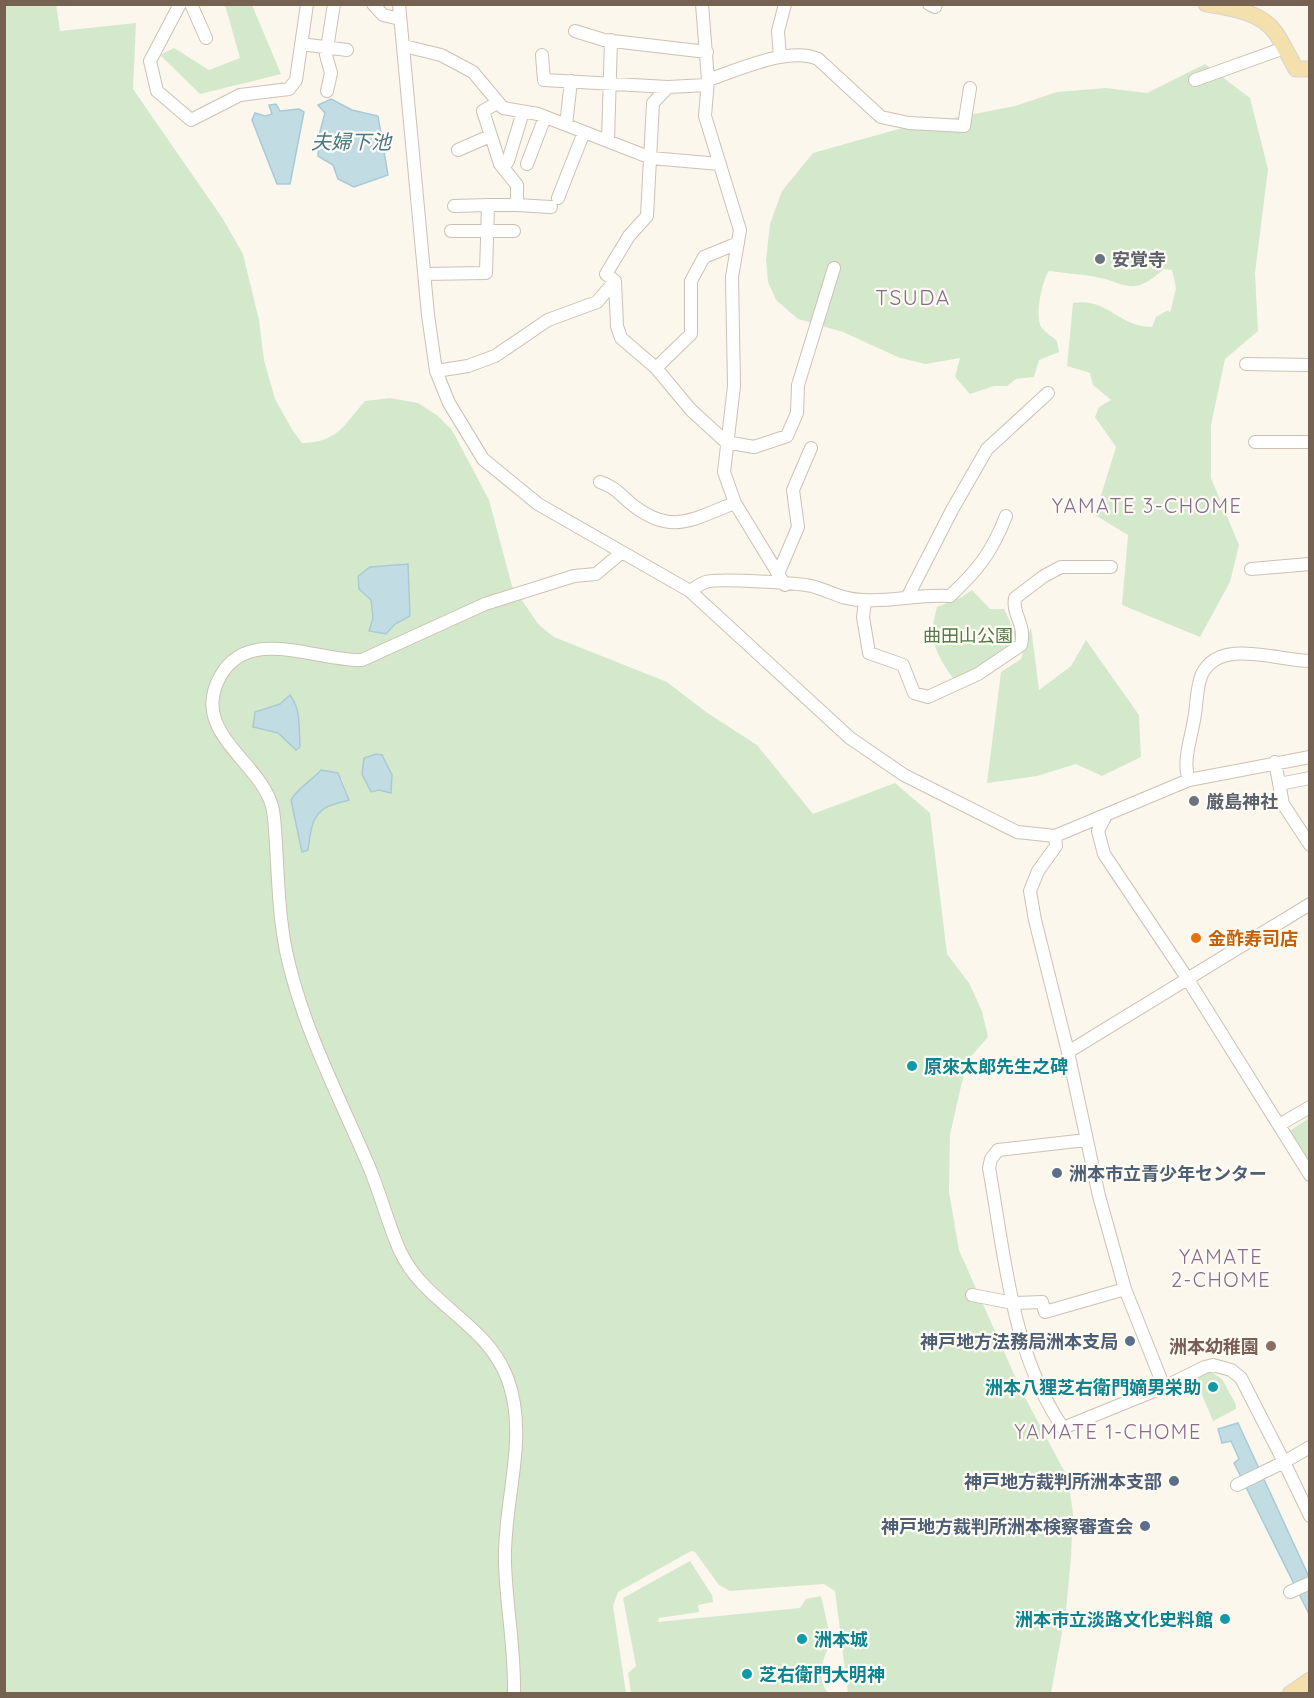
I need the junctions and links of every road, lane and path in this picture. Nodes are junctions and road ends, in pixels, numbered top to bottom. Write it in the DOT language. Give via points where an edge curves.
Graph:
graph roads {
  1 [pos="180,4"];
  2 [pos="191,4"];
  3 [pos="307,4"];
  4 [pos="334,4"];
  5 [pos="373,4"];
  6 [pos="399,4"];
  7 [pos="702,4"];
  8 [pos="785,4"];
  9 [pos="929,4"];
  10 [pos="936,4"];
  11 [pos="1206,4"];
  12 [pos="1211,5"];
  13 [pos="400,19"];
  14 [pos="575,31"];
  15 [pos="207,38"];
  16 [pos="611,40"];
  17 [pos="301,44"];
  18 [pos="404,46"];
  19 [pos="327,48"];
  20 [pos="1284,48"];
  21 [pos="347,50"];
  22 [pos="707,52"];
  23 [pos="542,55"];
  24 [pos="780,57"];
  25 [pos="1310,69"];
  26 [pos="1195,80"];
  27 [pos="571,81"];
  28 [pos="707,83"];
  29 [pos="609,84"];
  30 [pos="668,87"];
  31 [pos="970,88"];
  32 [pos="327,91"];
  33 [pos="497,103"];
  34 [pos="523,112"];
  35 [pos="545,117"];
  36 [pos="566,125"];
  37 [pos="584,132"];
  38 [pos="490,136"];
  39 [pos="608,141"];
  40 [pos="458,150"];
  41 [pos="651,158"];
  42 [pos="528,164"];
  43 [pos="720,164"];
  44 [pos="503,168"];
  45 [pos="488,205"];
  46 [pos="517,205"];
  47 [pos="454,206"];
  48 [pos="451,231"];
  49 [pos="487,231"];
  50 [pos="514,231"];
  51 [pos="738,243"];
  52 [pos="834,268"];
  53 [pos="424,274"];
  54 [pos="615,281"];
  55 [pos="1246,364"];
  56 [pos="1310,365"];
  57 [pos="656,368"];
  58 [pos="436,371"];
  59 [pos="1048,393"];
  60 [pos="726,442"];
  61 [pos="1255,442"];
  62 [pos="1310,442"];
  63 [pos="811,448"];
  64 [pos="600,482"];
  65 [pos="735,503"];
  66 [pos="1006,516"];
  67 [pos="621,552"];
  68 [pos="1310,564"];
  69 [pos="1111,567"];
  70 [pos="1251,569"];
  71 [pos="782,579"];
  72 [pos="690,591"];
  73 [pos="908,596"];
  74 [pos="865,601"];
  75 [pos="1310,661"];
  76 [pos="1310,757"];
  77 [pos="1275,762"];
  78 [pos="1310,778"];
  79 [pos="1189,780"];
  80 [pos="1280,784"];
  81 [pos="1105,817"];
  82 [pos="1055,836"];
  83 [pos="1310,845"];
  84 [pos="1310,904"];
  85 [pos="1187,979"];
  86 [pos="1068,1052"];
  87 [pos="1310,1107"];
  88 [pos="1279,1125"];
  89 [pos="1086,1140"];
  90 [pos="1310,1175"];
  91 [pos="1125,1289"];
  92 [pos="972,1295"];
  93 [pos="1013,1303"];
  94 [pos="1164,1387"];
  95 [pos="1310,1447"];
  96 [pos="1284,1462"];
  97 [pos="1237,1485"];
  98 [pos="1310,1516"];
  99 [pos="1310,1583"];
  100 [pos="1290,1592"];
  101 [pos="1310,1680"];
  102 [pos="514,1694"];
  103 [pos="1290,1694"];
  1 -- 17 [label="street" via="150,61 157,91 191,120 240,95 289,89 296,81"];
  2 -- 15 [label="street"];
  3 -- 17 [label="street"];
  4 -- 19 [label="street"];
  5 -- 13 [label="street" via="383,15"];
  6 -- 13 [label="street"];
  7 -- 22 [label="street"];
  8 -- 24 [label="street" via="778,31"];
  9 -- 10 [label="street"];
  11 -- 12 [label="main road"];
  12 -- 20 [label="main road" via="1239,9 1266,24"];
  13 -- 18 [label="street"];
  14 -- 16 [label="street"];
  16 -- 22 [label="street"];
  16 -- 29 [label="street"];
  17 -- 19 [label="street"];
  18 -- 33 [label="street" via="441,56 473,72"];
  18 -- 53 [label="street"];
  19 -- 21 [label="street"];
  19 -- 32 [label="street" via="331,73"];
  20 -- 25 [label="main road" via="1296,69"];
  20 -- 26 [label="street"];
  22 -- 28 [label="street"];
  23 -- 27 [label="street" via="544,80"];
  24 -- 28 [label="street"];
  24 -- 31 [label="street" via="797,54 818,59 879,116 909,123 964,126"];
  27 -- 29 [label="street"];
  27 -- 36 [label="street"];
  28 -- 30 [label="street"];
  28 -- 43 [label="street" via="705,116"];
  29 -- 30 [label="street"];
  29 -- 39 [label="street"];
  30 -- 41 [label="street" via="653,103"];
  33 -- 34 [label="street"];
  33 -- 38 [label="street" via="483,111"];
  34 -- 35 [label="street"];
  34 -- 44 [label="street"];
  35 -- 36 [label="street"];
  35 -- 42 [label="street"];
  36 -- 37 [label="street"];
  37 -- 39 [label="street"];
  37 -- 46 [label="street" via="555,202"];
  38 -- 40 [label="street"];
  38 -- 44 [label="street"];
  39 -- 41 [label="street"];
  41 -- 43 [label="street"];
  41 -- 54 [label="street" via="647,216 629,236 606,274"];
  43 -- 51 [label="street" via="740,230"];
  44 -- 46 [label="street" via="517,185"];
  45 -- 46 [label="street"];
  45 -- 47 [label="street"];
  45 -- 49 [label="street"];
  48 -- 49 [label="street"];
  49 -- 50 [label="street"];
  49 -- 53 [label="street" via="486,273"];
  51 -- 57 [label="street" via="704,257 691,281 691,334"];
  51 -- 60 [label="street" via="732,277 734,386"];
  52 -- 60 [label="street" via="798,385 797,413 787,436 754,447"];
  53 -- 58 [label="street"];
  54 -- 57 [label="street" via="621,338"];
  54 -- 58 [label="street" via="597,302 548,320 495,356 468,366"];
  55 -- 56 [label="street"];
  57 -- 60 [label="street" via="690,410"];
  58 -- 67 [label="street" via="449,403 483,459 538,504"];
  59 -- 73 [label="street" via="987,449"];
  60 -- 65 [label="street" via="724,472"];
  61 -- 62 [label="street"];
  63 -- 71 [label="street" via="793,490 798,527"];
  64 -- 65 [label="street" via="613,486 644,514 672,524"];
  65 -- 71 [label="street"];
  66 -- 73 [label="street" via="995,544 978,570 950,596"];
  67 -- 72 [label="street"];
  67 -- 102 [label="street" via="596,574 574,576 485,604 363,660 345,661 265,648 251,652 230,664 221,675 212,705 228,746 261,782 272,807 285,946 296,995 401,1253 428,1289 489,1345 508,1380 517,1420 505,1562 515,1652"];
  68 -- 70 [label="street"];
  69 -- 74 [label="street" via="1062,567 1044,576 1015,598 1013,606 1024,631 1021,645 978,674 928,697 914,693 903,665 869,653 863,617"];
  71 -- 72 [label="street" via="723,579"];
  71 -- 74 [label="street" via="816,587 838,598"];
  72 -- 82 [label="street" via="877,759 1017,832"];
  73 -- 74 [label="street"];
  75 -- 79 [label="street" via="1251,654 1222,656 1211,661 1201,676 1187,762"];
  76 -- 77 [label="street"];
  77 -- 79 [label="street"];
  77 -- 80 [label="street"];
  78 -- 80 [label="street"];
  79 -- 81 [label="street"];
  80 -- 83 [label="street" via="1283,804"];
  81 -- 82 [label="street"];
  81 -- 85 [label="street" via="1098,831 1104,854"];
  82 -- 86 [label="street" via="1056,846 1038,871 1030,891"];
  84 -- 85 [label="street"];
  85 -- 86 [label="street"];
  85 -- 88 [label="street"];
  86 -- 89 [label="street"];
  87 -- 88 [label="street"];
  88 -- 90 [label="street"];
  89 -- 91 [label="street"];
  89 -- 93 [label="street" via="998,1150 991,1158 989,1168"];
  91 -- 93 [label="street" via="1045,1312 1042,1302"];
  91 -- 94 [label="street"];
  92 -- 93 [label="street"];
  93 -- 94 [label="street" via="1044,1400 1063,1428"];
  94 -- 96 [label="street" via="1204,1367 1231,1370 1241,1378"];
  95 -- 96 [label="street"];
  96 -- 97 [label="street"];
  96 -- 98 [label="street"];
  99 -- 100 [label="street"];
  101 -- 103 [label="main road"];
}
